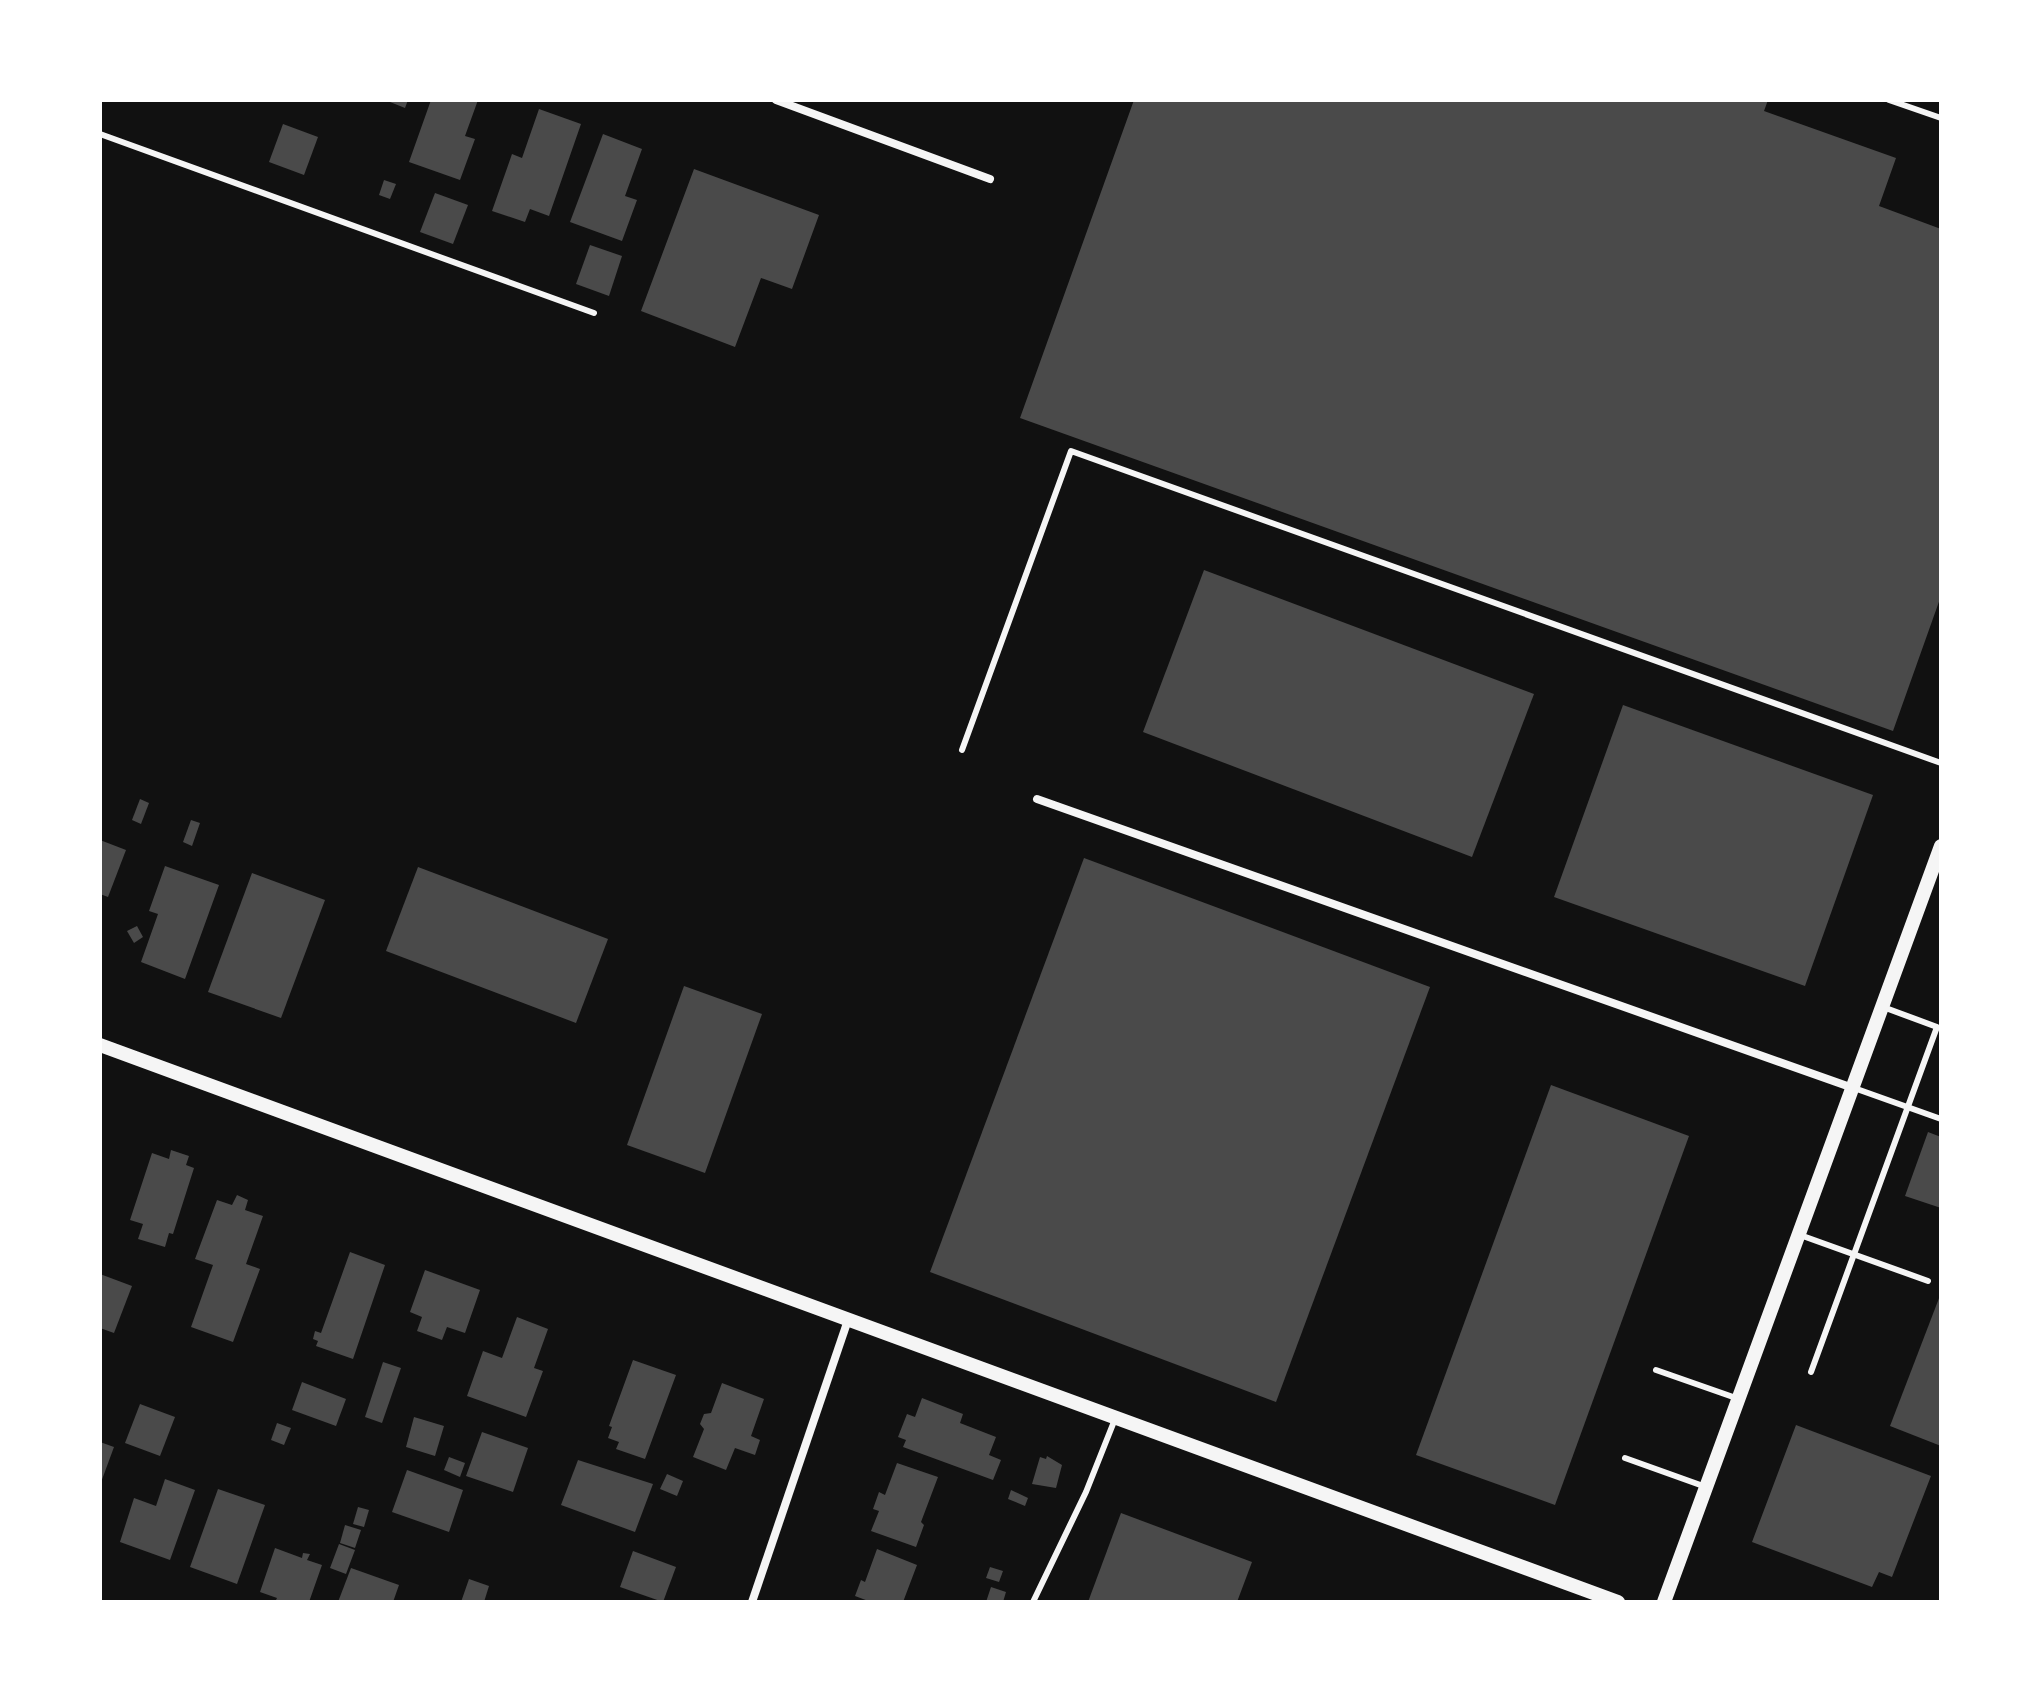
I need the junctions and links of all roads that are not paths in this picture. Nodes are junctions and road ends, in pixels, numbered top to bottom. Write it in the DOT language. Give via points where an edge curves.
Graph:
graph roads {
  1 [pos="776,100"];
  2 [pos="1889,100"];
  3 [pos="1941,118"];
  4 [pos="100,134"];
  5 [pos="990,179"];
  6 [pos="594,313"];
  7 [pos="962,750"];
  8 [pos="1941,763"];
  9 [pos="1037,799"];
  10 [pos="1941,846"];
  11 [pos="1883,1007"];
  12 [pos="100,1045"];
  13 [pos="1853,1088"];
  14 [pos="1908,1107"];
  15 [pos="1941,1119"];
  16 [pos="1800,1235"];
  17 [pos="1854,1255"];
  18 [pos="1928,1281"];
  19 [pos="848,1320"];
  20 [pos="1656,1370"];
  21 [pos="1811,1372"];
  22 [pos="1739,1399"];
  23 [pos="1115,1418"];
  24 [pos="1625,1458"];
  25 [pos="1706,1487"];
  26 [pos="752,1602"];
  27 [pos="1033,1602"];
  28 [pos="1618,1602"];
  29 [pos="1664,1602"];
  1 -- 5 [label="street"];
  2 -- 3 [label="lane"];
  4 -- 6 [label="lane"];
  7 -- 8 [label="lane" via="1071,451"];
  9 -- 13 [label="street"];
  10 -- 11 [label="street"];
  11 -- 13 [label="street"];
  11 -- 14 [label="lane" via="1937,1027"];
  12 -- 19 [label="street"];
  13 -- 14 [label="lane"];
  13 -- 16 [label="street"];
  14 -- 15 [label="lane"];
  14 -- 17 [label="lane"];
  16 -- 17 [label="lane"];
  16 -- 22 [label="street"];
  17 -- 18 [label="lane"];
  17 -- 21 [label="lane"];
  19 -- 23 [label="street"];
  19 -- 26 [label="street"];
  20 -- 22 [label="lane"];
  22 -- 25 [label="street"];
  23 -- 27 [label="lane"];
  23 -- 28 [label="street"];
  24 -- 25 [label="lane"];
  25 -- 29 [label="street"];
}
